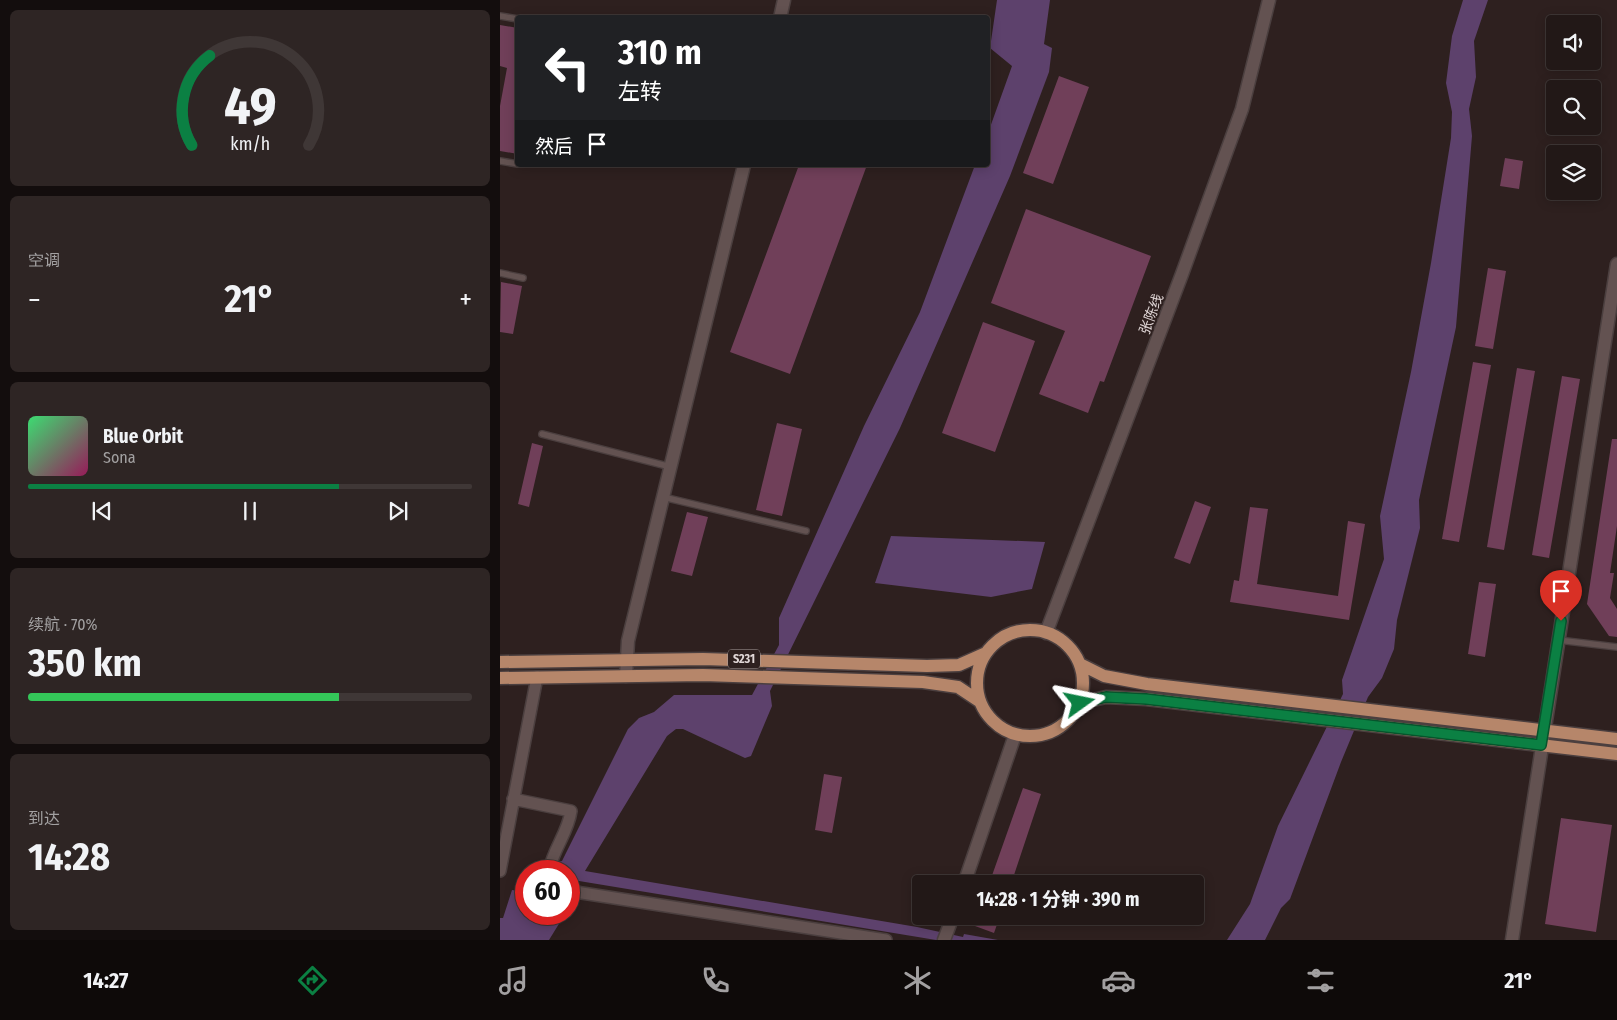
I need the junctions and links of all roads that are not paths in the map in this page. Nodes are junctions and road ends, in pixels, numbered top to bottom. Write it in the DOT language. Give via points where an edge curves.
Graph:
graph roads {
  1 [pos="784,0"];
  2 [pos="1269,0"];
  3 [pos="781,15"];
  4 [pos="500,16"];
  5 [pos="515,18"];
  6 [pos="500,161"];
  7 [pos="515,164"];
  8 [pos="744,167"];
  9 [pos="1617,264"];
  10 [pos="500,274"];
  11 [pos="523,278"];
  12 [pos="542,434"];
  13 [pos="670,467"];
  14 [pos="663,497"];
  15 [pos="806,531"];
  16 [pos="1046,633"];
  17 [pos="1558,640"];
  18 [pos="1617,647"];
  19 [pos="986,653"];
  20 [pos="626,660"];
  21 [pos="500,662"];
  22 [pos="1080,664"];
  23 [pos="626,676"];
  24 [pos="537,677"];
  25 [pos="500,678"];
  26 [pos="979,701"];
  27 [pos="1080,703"];
  28 [pos="1544,731"];
  29 [pos="1015,735"];
  30 [pos="1617,739"];
  31 [pos="1541,745"];
  32 [pos="1617,754"];
  33 [pos="513,799"];
  34 [pos="551,860"];
  35 [pos="500,872"];
  36 [pos="967,875"];
  37 [pos="580,893"];
  38 [pos="950,925"];
  39 [pos="886,940"];
  40 [pos="944,940"];
  41 [pos="1512,940"];
  1 -- 3 [label="street"];
  2 -- 16 [label="street, 张陈线" via="1242,109"];
  4 -- 5 [label="lane"];
  6 -- 7 [label="lane"];
  8 -- 13 [label="street"];
  9 -- 17 [label="street"];
  10 -- 11 [label="lane"];
  12 -- 13 [label="lane"];
  13 -- 14 [label="street"];
  14 -- 15 [label="lane"];
  14 -- 20 [label="street"];
  16 -- 19 [label="main road" via="1020,630 1005,636"];
  16 -- 22 [label="main road" via="1068,645"];
  17 -- 18 [label="lane"];
  17 -- 28 [label="street"];
  19 -- 20 [label="main road, S231" via="959,665 926,666 763,660"];
  19 -- 26 [label="main road" via="979,665 976,683"];
  20 -- 21 [label="main road, S231"];
  20 -- 23 [label="street"];
  22 -- 27 [label="main road" via="1083,686"];
  22 -- 28 [label="main road" via="1104,676 1147,684"];
  23 -- 24 [label="main road, S231"];
  23 -- 26 [label="main road, S231" via="923,682 958,687"];
  24 -- 25 [label="main road, S231"];
  24 -- 33 [label="street"];
  26 -- 29 [label="main road" via="991,721"];
  27 -- 29 [label="main road" via="1070,719 1043,736"];
  27 -- 31 [label="main road" via="1106,697 1126,697"];
  28 -- 30 [label="main road"];
  28 -- 31 [label="street"];
  29 -- 36 [label="street"];
  31 -- 32 [label="main road"];
  31 -- 41 [label="street"];
  33 -- 34 [label="street" via="572,811 570,823"];
  33 -- 35 [label="street"];
  37 -- 39 [label="street"];
  38 -- 40 [label="street"];
}
